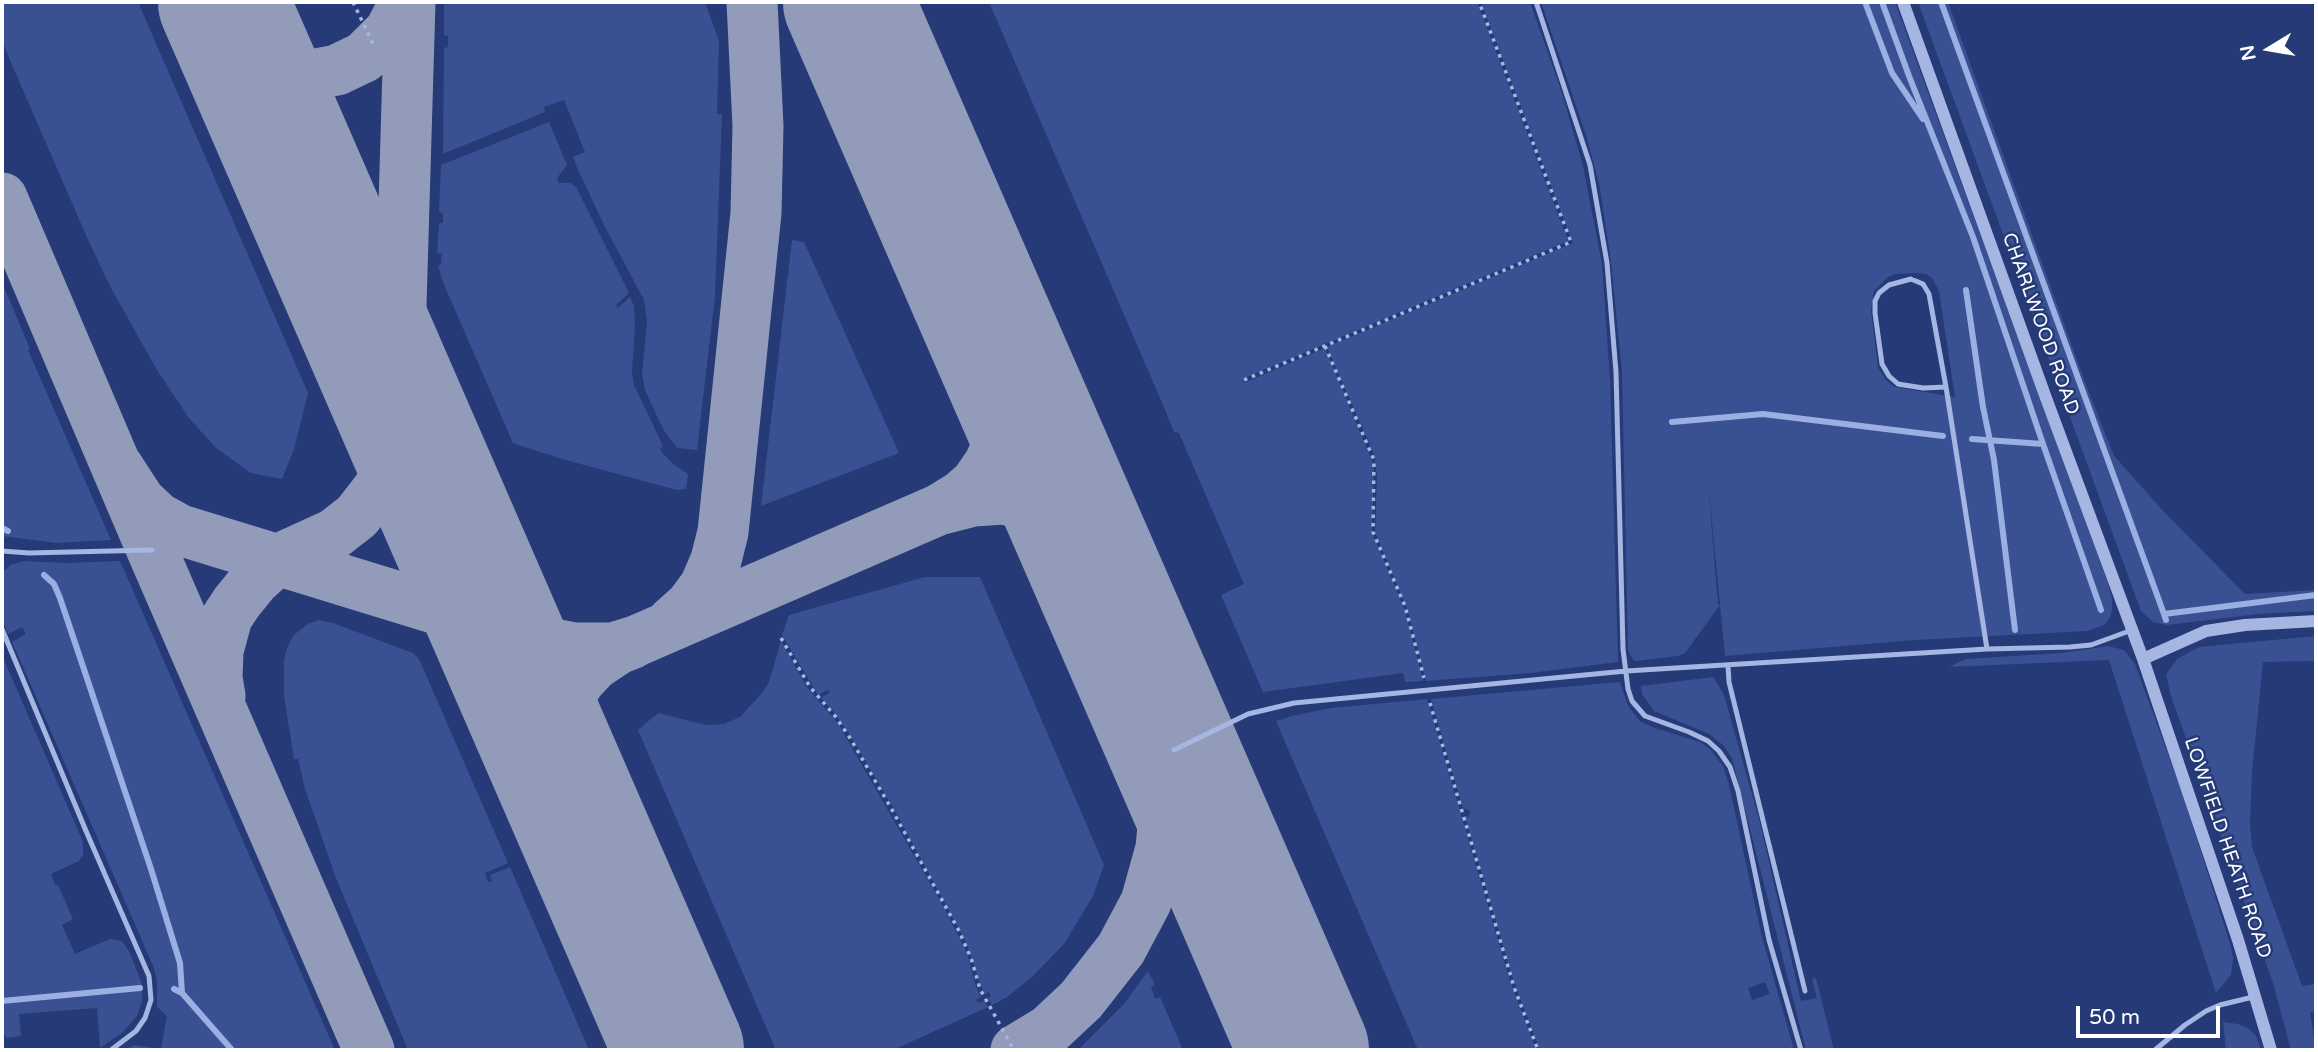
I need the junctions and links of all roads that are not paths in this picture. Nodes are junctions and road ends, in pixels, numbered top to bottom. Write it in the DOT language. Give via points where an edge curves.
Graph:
graph roads {
  1 [pos="1536,2"];
  2 [pos="1903,2"];
  3 [pos="1946,387"];
  4 [pos="152,550"];
  5 [pos="2,551"];
  6 [pos="2316,621"];
  7 [pos="2,629"];
  8 [pos="2132,630"];
  9 [pos="1987,649"];
  10 [pos="2143,659"];
  11 [pos="1728,666"];
  12 [pos="1626,671"];
  13 [pos="1174,750"];
  14 [pos="1805,991"];
  15 [pos="2256,996"];
  16 [pos="111,1050"];
  17 [pos="1801,1050"];
  18 [pos="2155,1050"];
  19 [pos="2271,1050"];
  1 -- 12 [label="lane" via="1590,165 1606,254 1616,372"];
  2 -- 8 [label="street, CHARLWOOD ROAD"];
  3 -- 3 [label="lane" via="1901,385 1885,370 1874,305 1889,285 1914,280 1928,290"];
  3 -- 9 [label="lane"];
  4 -- 5 [label="lane"];
  6 -- 10 [label="street" via="2206,631"];
  7 -- 16 [label="lane" via="148,972 151,995 145,1018"];
  8 -- 9 [label="lane" via="2081,646"];
  8 -- 10 [label="street, CHARLWOOD ROAD"];
  9 -- 11 [label="lane"];
  10 -- 15 [label="street, LOWFIELD HEATH ROAD"];
  11 -- 12 [label="lane"];
  11 -- 14 [label="lane"];
  12 -- 13 [label="lane" via="1278,705"];
  12 -- 17 [label="lane" via="1630,695 1645,716 1702,738 1730,767 1769,940"];
  15 -- 18 [label="lane" via="2206,1012"];
  15 -- 19 [label="street, LOWFIELD HEATH ROAD"];
}
